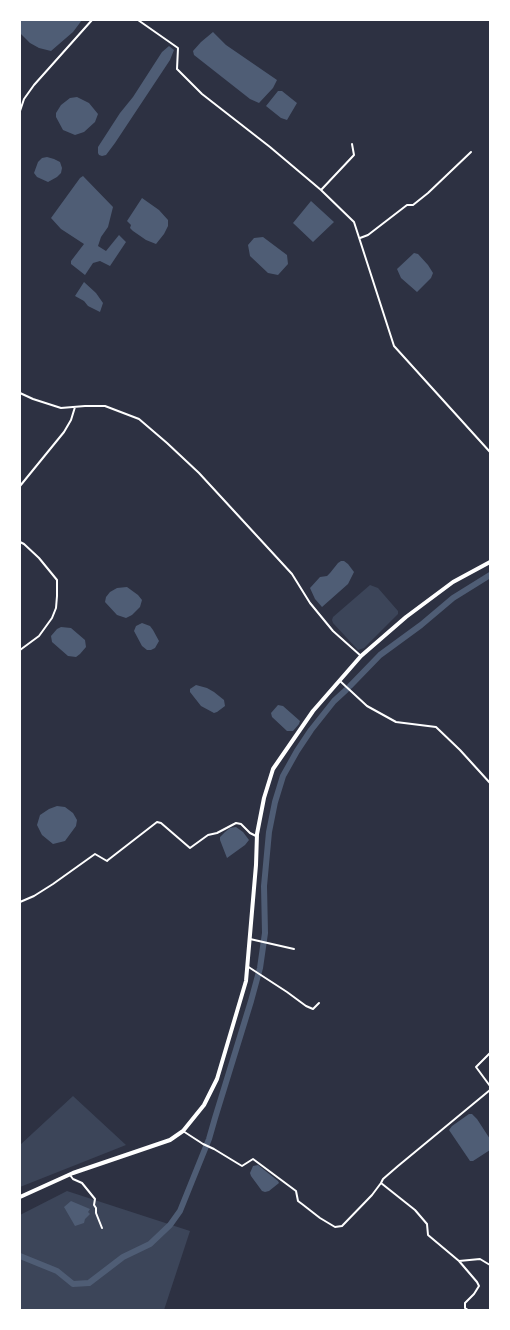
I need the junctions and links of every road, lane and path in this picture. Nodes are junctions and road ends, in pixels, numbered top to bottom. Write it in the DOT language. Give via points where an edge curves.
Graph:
graph roads {
  1 [pos="92,20"];
  2 [pos="138,20"];
  3 [pos="20,111"];
  4 [pos="352,144"];
  5 [pos="471,152"];
  6 [pos="321,190"];
  7 [pos="360,238"];
  8 [pos="20,393"];
  9 [pos="75,407"];
  10 [pos="490,452"];
  11 [pos="20,486"];
  12 [pos="20,542"];
  13 [pos="490,562"];
  14 [pos="20,650"];
  15 [pos="362,656"];
  16 [pos="340,681"];
  17 [pos="490,783"];
  18 [pos="257,836"];
  19 [pos="20,902"];
  20 [pos="250,939"];
  21 [pos="294,949"];
  22 [pos="247,966"];
  23 [pos="319,1003"];
  24 [pos="490,1053"];
  25 [pos="490,1088"];
  26 [pos="183,1131"];
  27 [pos="70,1175"];
  28 [pos="381,1183"];
  29 [pos="20,1197"];
  30 [pos="102,1228"];
  31 [pos="459,1261"];
  32 [pos="490,1265"];
  33 [pos="468,1311"];
  1 -- 3 [label="street" via="34,85"];
  2 -- 6 [label="street" via="178,48 177,69 202,94"];
  4 -- 6 [label="street" via="354,154"];
  5 -- 7 [label="street" via="413,205 407,205"];
  6 -- 7 [label="street" via="354,222"];
  7 -- 10 [label="street" via="394,346"];
  8 -- 9 [label="street" via="61,408"];
  9 -- 11 [label="street" via="64,432"];
  9 -- 15 [label="street" via="105,406 139,419 167,443 292,574 333,631"];
  12 -- 14 [label="street" via="57,580 52,618 39,636"];
  13 -- 15 [label="main road" via="453,582"];
  15 -- 16 [label="main road"];
  16 -- 17 [label="street" via="367,706 396,722 436,727"];
  16 -- 18 [label="main road" via="273,769"];
  18 -- 19 [label="street" via="236,823 190,848 157,822 107,861 95,854"];
  18 -- 20 [label="main road"];
  20 -- 21 [label="street"];
  20 -- 22 [label="main road"];
  22 -- 23 [label="street" via="306,1006 313,1009"];
  22 -- 26 [label="main road" via="218,1078 204,1105"];
  24 -- 25 [label="street" via="476,1067"];
  25 -- 28 [label="street"];
  26 -- 27 [label="main road" via="170,1140"];
  26 -- 28 [label="street" via="242,1166 253,1160 296,1191 298,1201 335,1227 342,1226"];
  27 -- 29 [label="main road"];
  27 -- 30 [label="street" via="94,1199"];
  28 -- 31 [label="street" via="415,1210 427,1224 428,1235"];
  31 -- 32 [label="street" via="480,1259"];
  31 -- 33 [label="street" via="479,1286 465,1304"];
}
